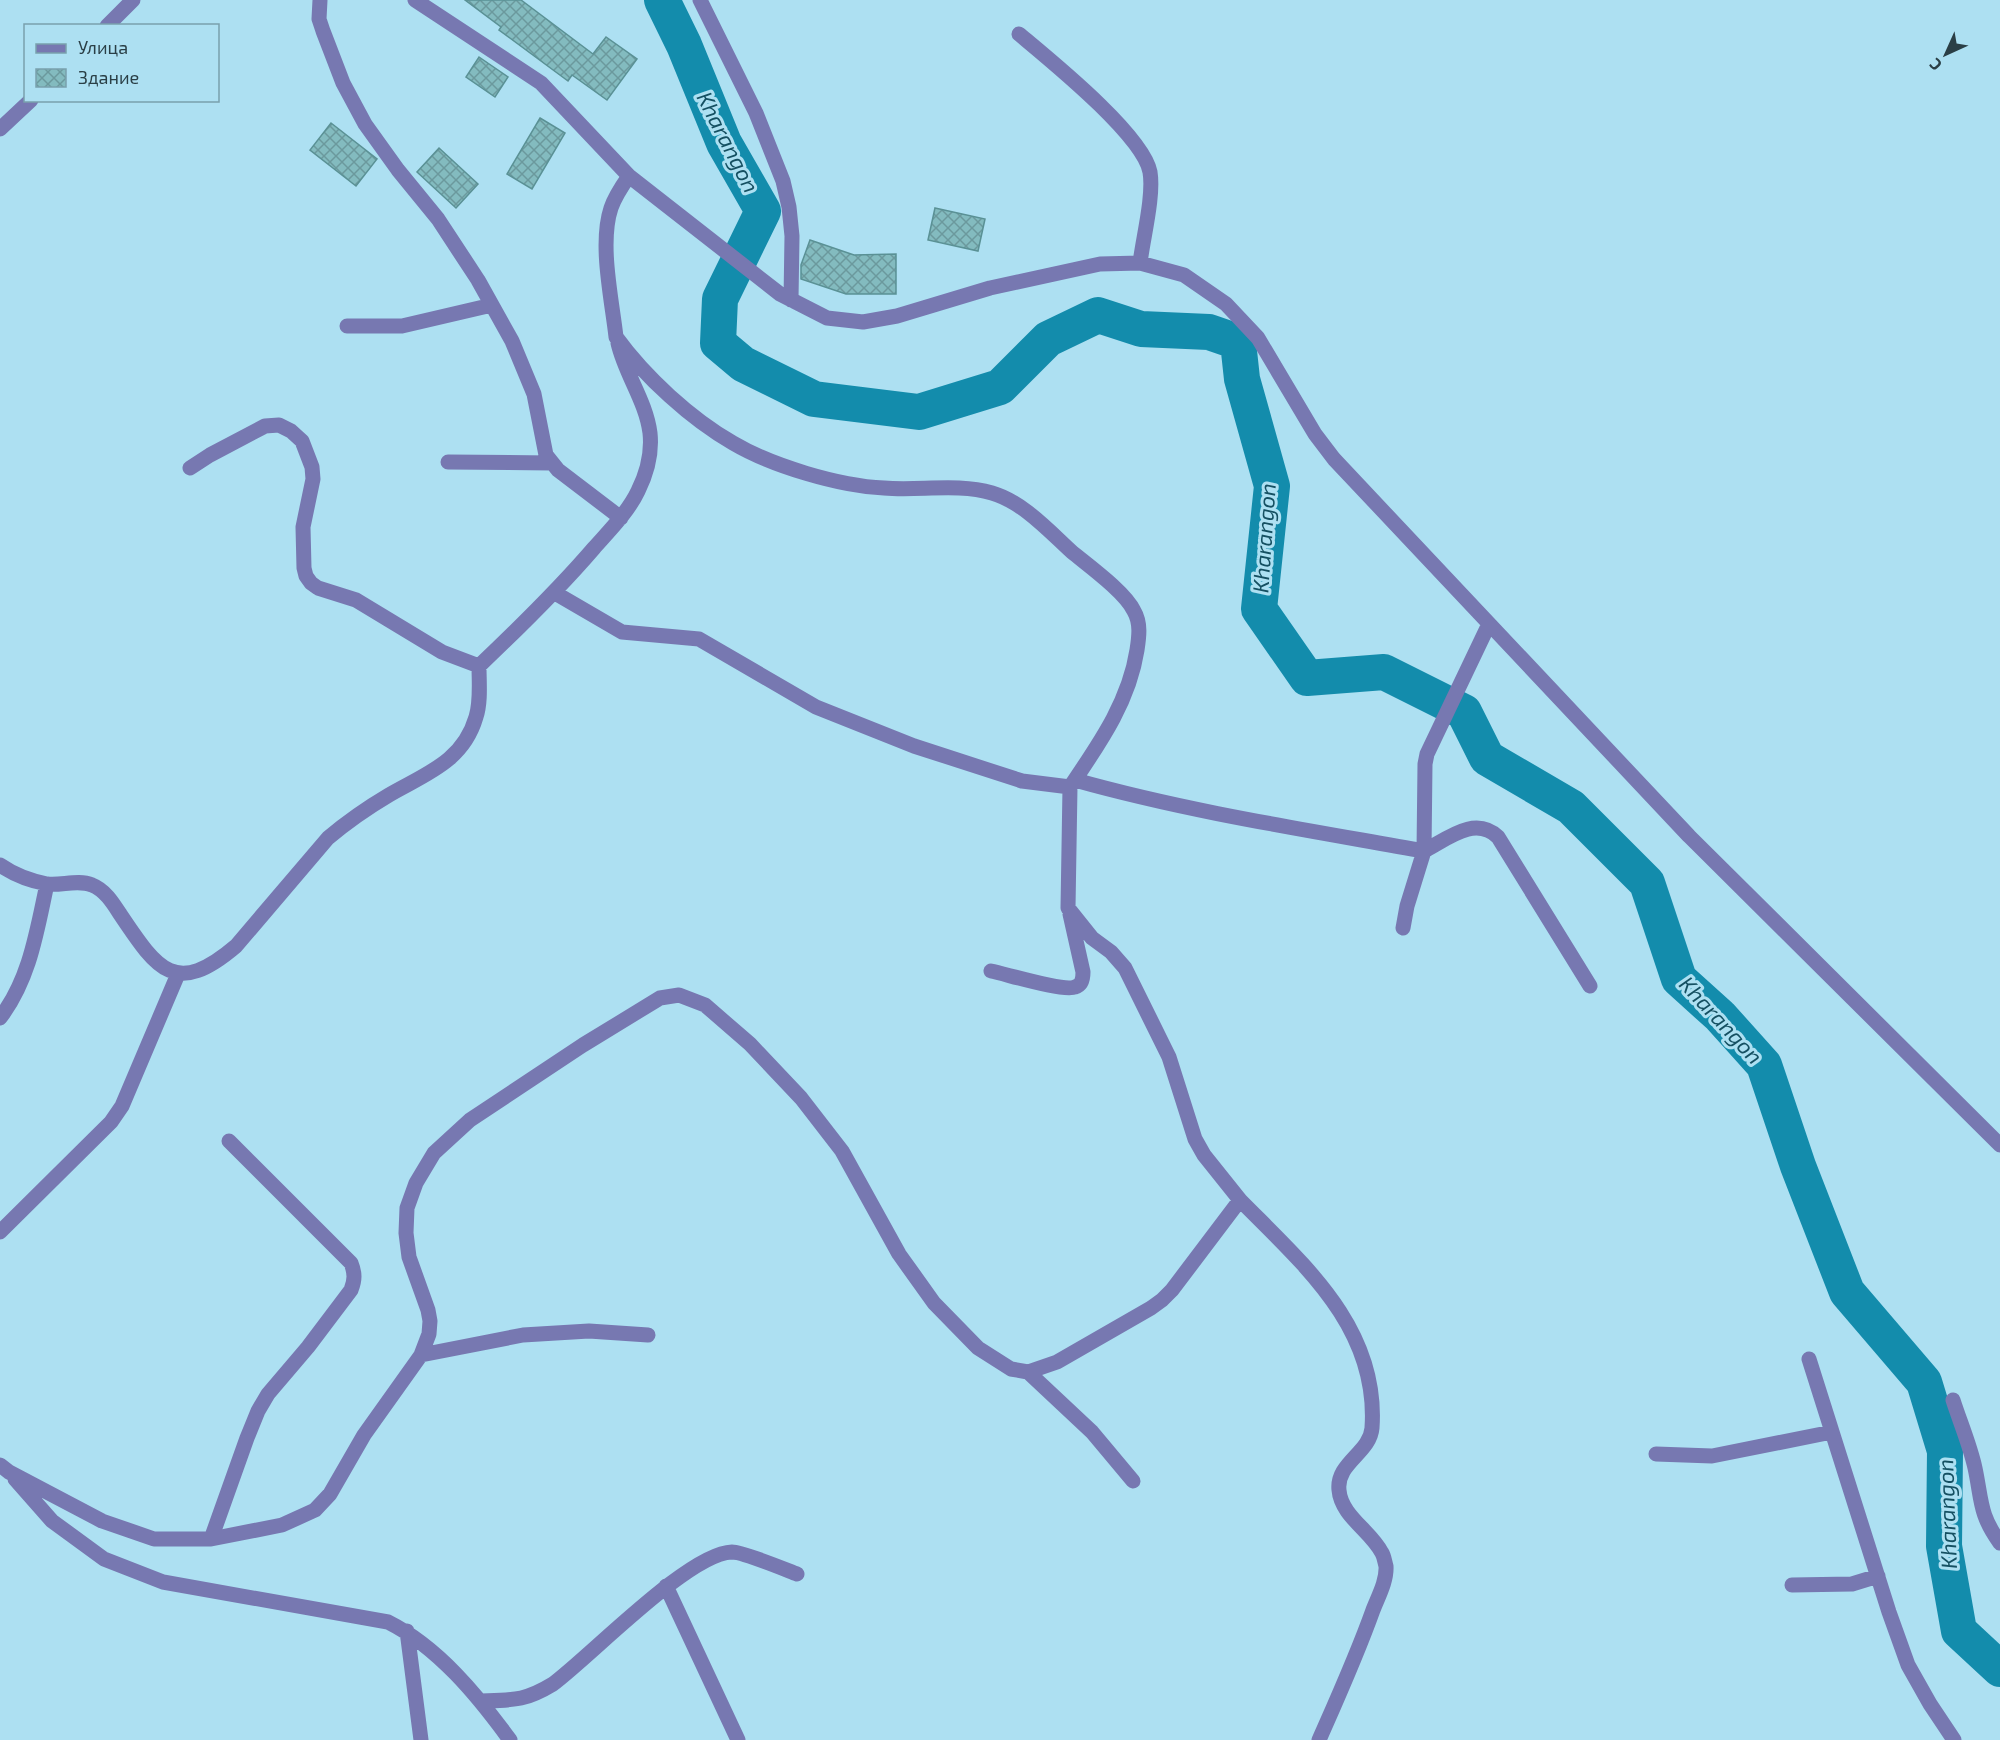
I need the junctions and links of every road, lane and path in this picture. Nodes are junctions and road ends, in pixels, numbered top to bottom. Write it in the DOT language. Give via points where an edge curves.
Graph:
graph roads {
  1 [pos="133,0"];
  2 [pos="320,0"];
  3 [pos="415,0"];
  4 [pos="700,0"];
  5 [pos="110,24"];
  6 [pos="1019,34"];
  7 [pos="30,102"];
  8 [pos="0,129"];
  9 [pos="629,176"];
  10 [pos="1140,263"];
  11 [pos="785,297"];
  12 [pos="492,305"];
  13 [pos="347,326"];
  14 [pos="616,337"];
  15 [pos="448,462"];
  16 [pos="551,463"];
  17 [pos="190,468"];
  18 [pos="621,518"];
  19 [pos="555,593"];
  20 [pos="1489,624"];
  21 [pos="479,666"];
  22 [pos="1073,783"];
  23 [pos="1424,851"];
  24 [pos="0,865"];
  25 [pos="47,884"];
  26 [pos="1068,908"];
  27 [pos="1403,928"];
  28 [pos="991,971"];
  29 [pos="178,974"];
  30 [pos="1590,986"];
  31 [pos="0,1018"];
  32 [pos="229,1141"];
  33 [pos="2000,1145"];
  34 [pos="1240,1200"];
  35 [pos="0,1232"];
  36 [pos="648,1335"];
  37 [pos="421,1355"];
  38 [pos="1809,1359"];
  39 [pos="1028,1372"];
  40 [pos="1953,1400"];
  41 [pos="1832,1432"];
  42 [pos="1656,1454"];
  43 [pos="4,1468"];
  44 [pos="1133,1481"];
  45 [pos="211,1539"];
  46 [pos="2000,1543"];
  47 [pos="797,1574"];
  48 [pos="1878,1576"];
  49 [pos="1792,1585"];
  50 [pos="666,1586"];
  51 [pos="407,1631"];
  52 [pos="481,1701"];
  53 [pos="421,1740"];
  54 [pos="510,1740"];
  55 [pos="738,1740"];
  56 [pos="1319,1740"];
  57 [pos="1954,1740"];
  1 -- 5 [label="street"];
  2 -- 12 [label="street" via="319,19 352,102 398,170 438,219"];
  3 -- 9 [label="street" via="541,83"];
  4 -- 11 [label="street" via="756,113 783,181 792,236"];
  6 -- 10 [label="street" via="1129,135 1143,157 1150,172 1150,193"];
  7 -- 8 [label="street"];
  9 -- 11 [label="street"];
  9 -- 14 [label="street" via="611,207 606,239"];
  10 -- 11 [label="street" via="1100,264 863,322 827,318"];
  10 -- 20 [label="street" via="1184,275 1226,304 1258,338 1334,459"];
  12 -- 13 [label="street" via="402,326"];
  12 -- 16 [label="street" via="534,394"];
  14 -- 18 [label="street" via="643,407 651,442 638,492"];
  14 -- 22 [label="street" via="665,391 700,422 734,444 785,466 846,483 972,490 1007,498 1128,601 1139,628 1134,672 1123,703"];
  15 -- 16 [label="street"];
  16 -- 18 [label="street"];
  17 -- 21 [label="street" via="265,426 279,425 291,431 302,441 312,467 303,527 304,568 311,583 356,600 442,652"];
  18 -- 19 [label="street"];
  19 -- 21 [label="street"];
  19 -- 22 [label="street" via="622,632 699,639 816,708 914,746 1022,781"];
  20 -- 23 [label="street" via="1425,764"];
  20 -- 33 [label="street" via="1689,836"];
  21 -- 29 [label="street" via="477,715 459,748 429,775 390,794 328,838 236,946 220,959 204,969"];
  22 -- 23 [label="street"];
  22 -- 26 [label="street"];
  23 -- 27 [label="street"];
  23 -- 30 [label="street" via="1468,828 1492,831"];
  24 -- 25 [label="street"];
  25 -- 29 [label="street" via="80,882 102,890 153,961"];
  25 -- 31 [label="street" via="22,981"];
  26 -- 28 [label="street" via="1083,972 1080,984 1068,989"];
  26 -- 34 [label="street" via="1125,968 1169,1057 1195,1139"];
  29 -- 35 [label="street" via="122,1106 111,1122"];
  32 -- 45 [label="street" via="351,1263 354,1281 258,1411"];
  34 -- 39 [label="street" via="1162,1300 1057,1362"];
  34 -- 56 [label="street" via="1337,1305 1355,1339 1371,1385 1370,1438 1344,1468 1339,1491 1343,1505 1383,1554 1386,1567 1355,1661"];
  36 -- 37 [label="street" via="589,1331 523,1335"];
  37 -- 39 [label="street" via="430,1321 409,1257 406,1233 416,1183 434,1153 470,1120 583,1045 660,998 679,995 705,1005 750,1044 801,1098 842,1151 899,1254 934,1303 978,1347 1011,1369"];
  37 -- 45 [label="street" via="364,1435 330,1494 315,1510 282,1525"];
  38 -- 41 [label="street"];
  39 -- 44 [label="street" via="1092,1432"];
  40 -- 46 [label="street" via="1975,1467 1979,1499 1988,1526"];
  41 -- 42 [label="street" via="1712,1455"];
  41 -- 48 [label="street"];
  43 -- 45 [label="street" via="102,1521 154,1539"];
  43 -- 51 [label="street" via="52,1521 104,1559 163,1582 388,1622"];
  47 -- 50 [label="street" via="732,1552 708,1560"];
  48 -- 49 [label="street" via="1852,1584"];
  48 -- 57 [label="street" via="1908,1665"];
  50 -- 52 [label="street" via="553,1684 533,1696"];
  50 -- 55 [label="street"];
  51 -- 52 [label="street" via="423,1642"];
  51 -- 53 [label="street"];
  52 -- 54 [label="street"];
}
